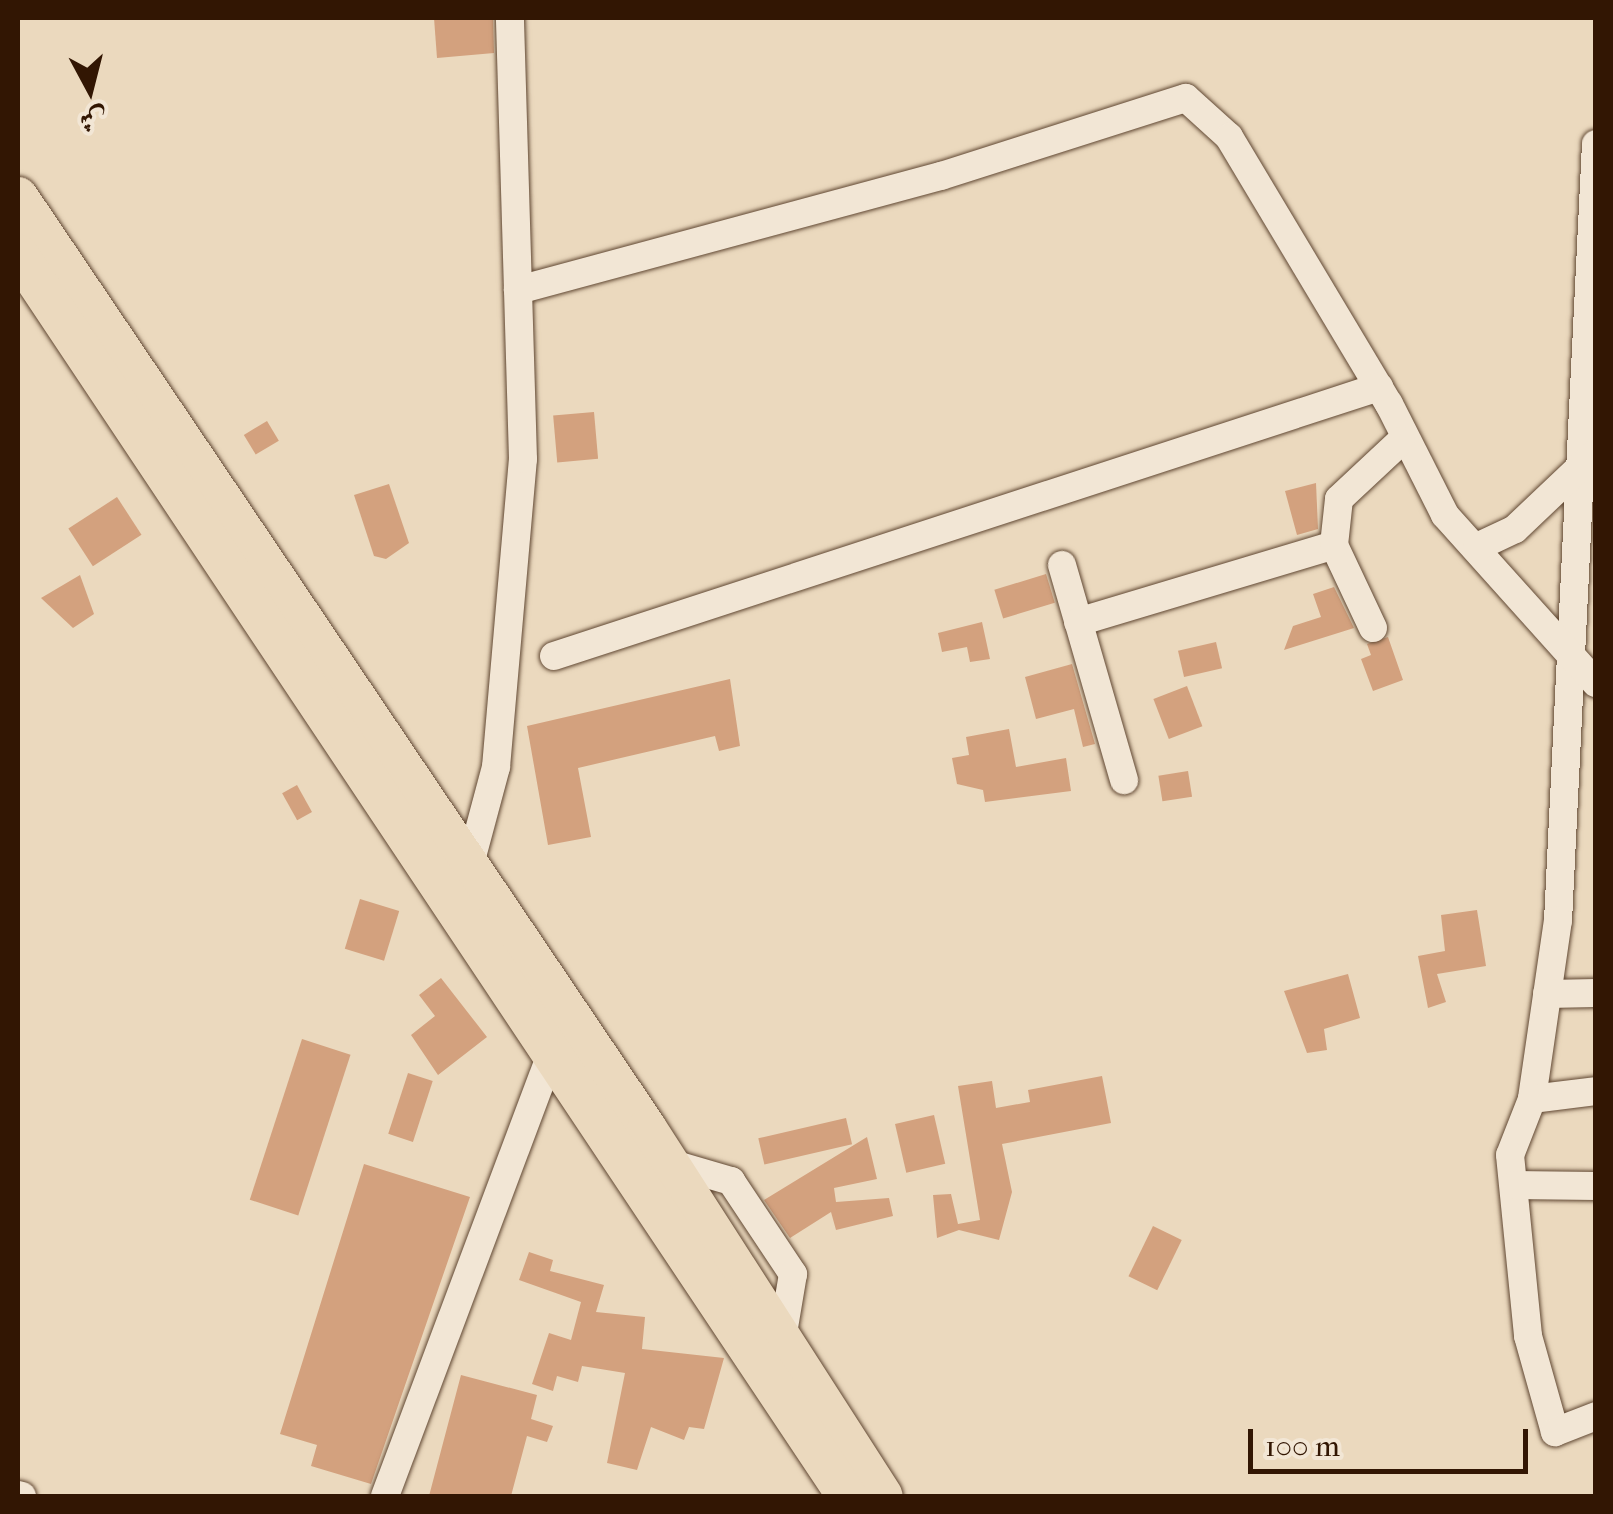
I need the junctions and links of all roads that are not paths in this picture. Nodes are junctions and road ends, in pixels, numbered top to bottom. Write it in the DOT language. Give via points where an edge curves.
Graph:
graph roads {
  1 [pos="510,18"];
  2 [pos="1596,144"];
  3 [pos="18,197"];
  4 [pos="18,254"];
  5 [pos="518,290"];
  6 [pos="1379,387"];
  7 [pos="1401,441"];
  8 [pos="1587,468"];
  9 [pos="1334,544"];
  10 [pos="1477,547"];
  11 [pos="1062,565"];
  12 [pos="1078,622"];
  13 [pos="1373,628"];
  14 [pos="554,656"];
  15 [pos="1572,657"];
  16 [pos="1596,683"];
  17 [pos="1124,780"];
  18 [pos="462,883"];
  19 [pos="1547,994"];
  20 [pos="1596,994"];
  21 [pos="553,1048"];
  22 [pos="1596,1091"];
  23 [pos="1532,1099"];
  24 [pos="1514,1184"];
  25 [pos="1596,1186"];
  26 [pos="1596,1416"];
  27 [pos="384,1496"];
  28 [pos="846,1496"];
  29 [pos="883,1496"];
  1 -- 5 [label="street"];
  2 -- 8 [label="street"];
  3 -- 18 [label="highway"];
  4 -- 18 [label="highway"];
  5 -- 6 [label="street" via="941,176 1186,98 1229,137"];
  5 -- 18 [label="street" via="522,459 496,767"];
  6 -- 10 [label="street" via="1431,494"];
  6 -- 14 [label="street"];
  7 -- 9 [label="street" via="1339,499"];
  8 -- 10 [label="street" via="1514,529"];
  8 -- 15 [label="street"];
  9 -- 12 [label="street"];
  9 -- 13 [label="street"];
  10 -- 15 [label="street"];
  11 -- 12 [label="street"];
  12 -- 17 [label="street"];
  15 -- 16 [label="street"];
  15 -- 19 [label="street"];
  18 -- 21 [label="highway"];
  18 -- 29 [label="highway" via="669,1163"];
  19 -- 20 [label="street"];
  19 -- 23 [label="street"];
  21 -- 27 [label="street"];
  21 -- 28 [label="highway"];
  22 -- 23 [label="street"];
  23 -- 24 [label="street" via="1510,1156"];
  24 -- 25 [label="street"];
  24 -- 26 [label="street" via="1528,1336 1556,1432"];
}
